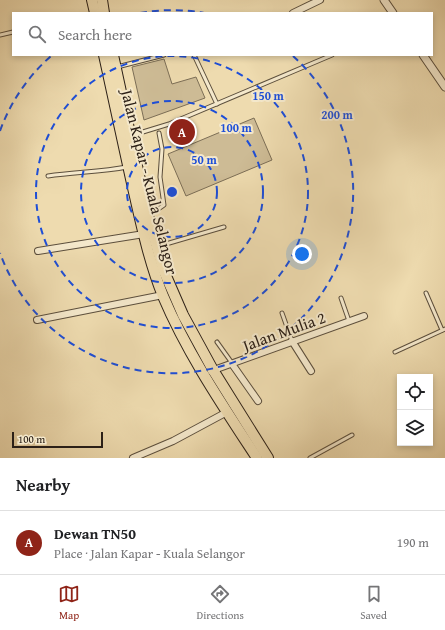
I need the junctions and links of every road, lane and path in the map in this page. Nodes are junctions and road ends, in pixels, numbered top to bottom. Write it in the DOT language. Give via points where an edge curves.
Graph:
graph roads {
  1 [pos="92,0"];
  2 [pos="102,0"];
  3 [pos="320,0"];
  4 [pos="384,0"];
  5 [pos="95,12"];
  6 [pos="104,12"];
  7 [pos="296,12"];
  8 [pos="393,12"];
  9 [pos="12,32"];
  10 [pos="0,35"];
  11 [pos="105,56"];
  12 [pos="113,56"];
  13 [pos="160,56"];
  14 [pos="194,56"];
  15 [pos="332,56"];
  16 [pos="424,56"];
  17 [pos="112,68"];
  18 [pos="445,87"];
  19 [pos="217,104"];
  20 [pos="159,133"];
  21 [pos="126,136"];
  22 [pos="128,166"];
  23 [pos="48,176"];
  24 [pos="147,212"];
  25 [pos="224,226"];
  26 [pos="144,234"];
  27 [pos="157,247"];
  28 [pos="38,251"];
  29 [pos="426,293"];
  30 [pos="163,295"];
  31 [pos="341,298"];
  32 [pos="282,313"];
  33 [pos="364,316"];
  34 [pos="37,320"];
  35 [pos="349,321"];
  36 [pos="444,330"];
  37 [pos="292,341"];
  38 [pos="217,342"];
  39 [pos="395,352"];
  40 [pos="232,364"];
  41 [pos="311,371"];
  42 [pos="208,372"];
  43 [pos="258,401"];
  44 [pos="227,412"];
  45 [pos="352,435"];
  46 [pos="133,458"];
  47 [pos="257,458"];
  48 [pos="268,458"];
  49 [pos="310,458"];
  1 -- 5 [label="highway"];
  2 -- 6 [label="highway"];
  3 -- 7 [label="street"];
  4 -- 8 [label="street"];
  9 -- 10 [label="lane"];
  11 -- 17 [label="highway, Jalan Kapar - Kuala Selangor"];
  12 -- 17 [label="highway, Jalan Kapar - Kuala Selangor"];
  13 -- 17 [label="lane"];
  14 -- 19 [label="lane"];
  15 -- 19 [label="lane"];
  16 -- 18 [label="street"];
  17 -- 21 [label="highway, Jalan Kapar - Kuala Selangor"];
  19 -- 21 [label="lane" via="168,124"];
  20 -- 24 [label="lane" via="162,149 160,177 164,205"];
  21 -- 22 [label="highway, Jalan Kapar - Kuala Selangor"];
  21 -- 24 [label="highway, Jalan Kapar - Kuala Selangor"];
  22 -- 23 [label="lane" via="100,172"];
  22 -- 26 [label="highway, Jalan Kapar - Kuala Selangor"];
  24 -- 27 [label="highway, Jalan Kapar - Kuala Selangor"];
  25 -- 27 [label="lane"];
  26 -- 28 [label="street"];
  26 -- 30 [label="highway, Jalan Kapar - Kuala Selangor"];
  27 -- 42 [label="highway, Jalan Kapar - Kuala Selangor" via="163,269"];
  29 -- 36 [label="lane"];
  30 -- 34 [label="street"];
  30 -- 42 [label="highway, Jalan Kapar - Kuala Selangor" via="174,319"];
  31 -- 35 [label="lane"];
  32 -- 37 [label="lane"];
  33 -- 35 [label="street, Jalan Mulia 2"];
  35 -- 37 [label="street, Jalan Mulia 2"];
  36 -- 39 [label="lane"];
  37 -- 40 [label="street, Jalan Mulia 2"];
  37 -- 41 [label="street"];
  38 -- 40 [label="lane"];
  40 -- 42 [label="street, Jalan Mulia 2"];
  40 -- 43 [label="street"];
  42 -- 44 [label="highway, Jalan Kapar - Kuala Selangor"];
  42 -- 48 [label="highway, Jalan Kapar - Kuala Selangor"];
  44 -- 46 [label="street" via="173,441"];
  44 -- 47 [label="highway, Jalan Kapar - Kuala Selangor"];
  45 -- 49 [label="lane"];
}
